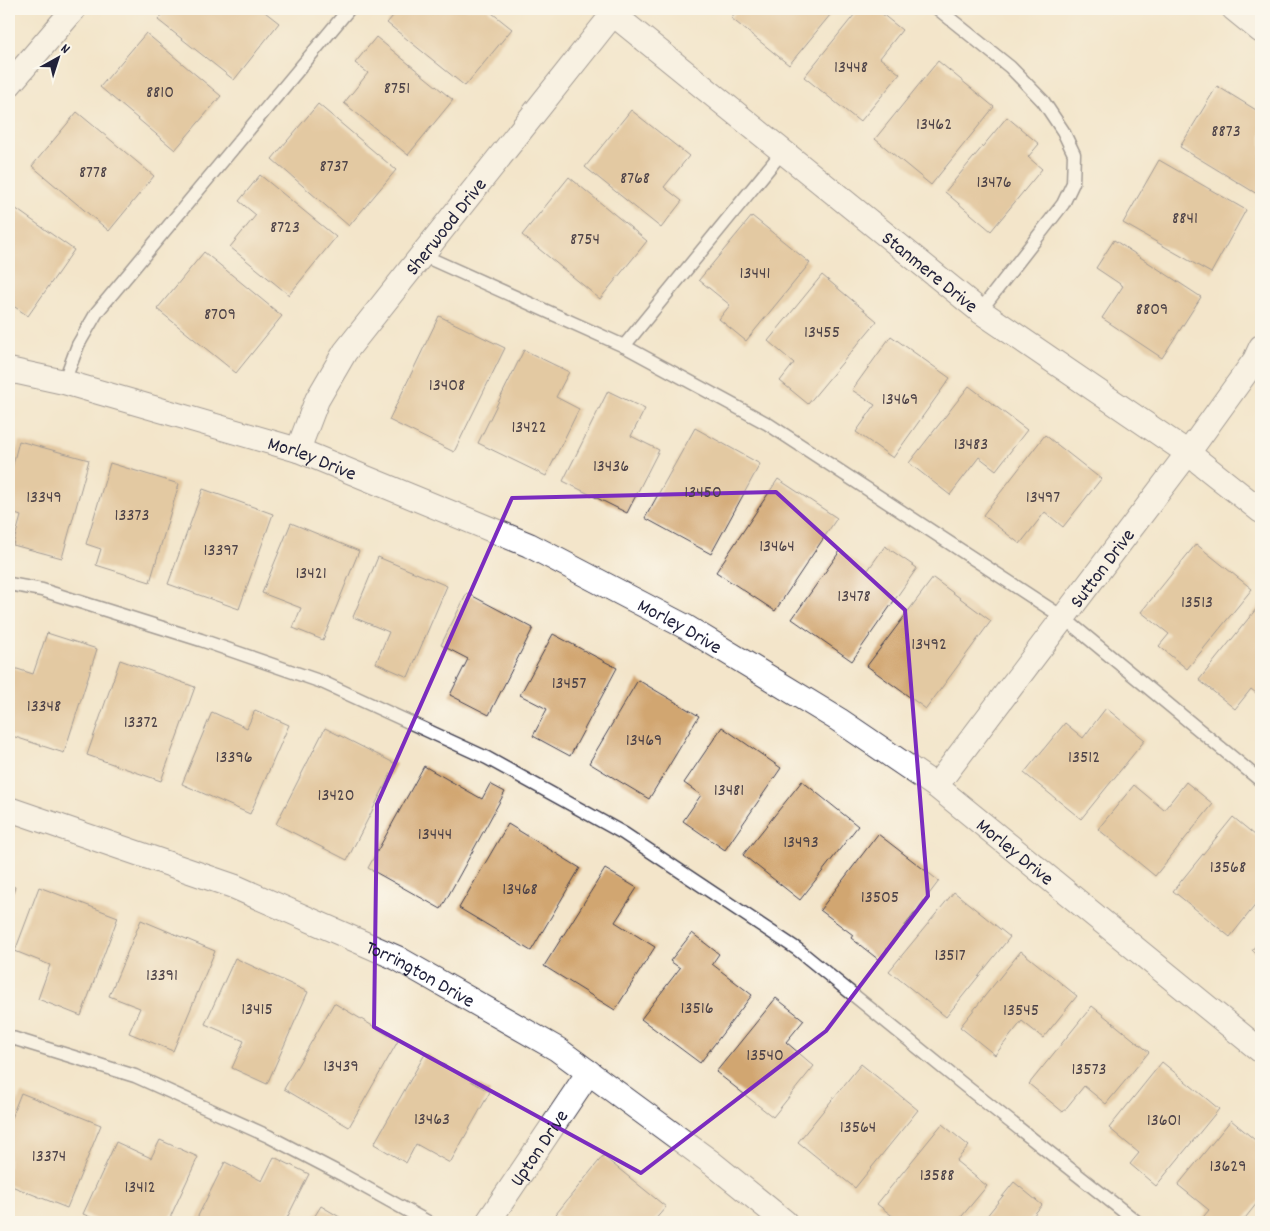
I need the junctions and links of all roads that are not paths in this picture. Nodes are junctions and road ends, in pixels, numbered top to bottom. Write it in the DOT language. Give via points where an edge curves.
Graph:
graph roads {
  1 [pos="74,9"];
  2 [pos="349,9"];
  3 [pos="938,9"];
  4 [pos="1236,9"];
  5 [pos="613,14"];
  6 [pos="1261,31"];
  7 [pos="9,85"];
  8 [pos="783,151"];
  9 [pos="422,255"];
  10 [pos="980,311"];
  11 [pos="624,346"];
  12 [pos="1261,347"];
  13 [pos="9,370"];
  14 [pos="64,382"];
  15 [pos="298,450"];
  16 [pos="1188,453"];
  17 [pos="1261,511"];
  18 [pos="9,584"];
  19 [pos="1064,618"];
  20 [pos="1261,781"];
  21 [pos="936,786"];
  22 [pos="9,809"];
  23 [pos="9,1037"];
  24 [pos="1261,1051"];
  25 [pos="589,1072"];
  26 [pos="428,1222"];
  27 [pos="488,1222"];
  28 [pos="785,1222"];
  29 [pos="1137,1222"];
  1 -- 7 [label="street"];
  2 -- 14 [label="lane" via="97,312 78,345"];
  3 -- 10 [label="lane" via="1010,67 1043,101 1074,154 1073,183 1063,204"];
  4 -- 6 [label="street"];
  5 -- 8 [label="street, Stanmere Drive"];
  5 -- 9 [label="street, Sherwood Drive"];
  8 -- 10 [label="street, Stanmere Drive"];
  8 -- 11 [label="lane"];
  9 -- 11 [label="lane"];
  9 -- 15 [label="street, Sherwood Drive" via="345,352 318,400"];
  10 -- 16 [label="street, Stanmere Drive"];
  11 -- 19 [label="lane" via="768,424"];
  12 -- 16 [label="street, Sutton Drive"];
  13 -- 14 [label="street, Morley Drive"];
  14 -- 15 [label="street, Morley Drive"];
  15 -- 21 [label="street, Morley Drive" via="529,545 686,627 839,720"];
  16 -- 17 [label="street, Stanmere Drive"];
  16 -- 19 [label="street, Sutton Drive"];
  18 -- 29 [label="lane" via="42,590 322,682 487,758 623,833 798,949"];
  19 -- 20 [label="lane"];
  19 -- 21 [label="street, Sutton Drive"];
  21 -- 24 [label="street, Morley Drive"];
  22 -- 25 [label="street, Torrington Drive" via="232,886 397,958 557,1049"];
  23 -- 26 [label="lane" via="135,1076 268,1136"];
  25 -- 27 [label="street, Upton Drive"];
  25 -- 28 [label="street, Torrington Drive" via="712,1162"];
}
